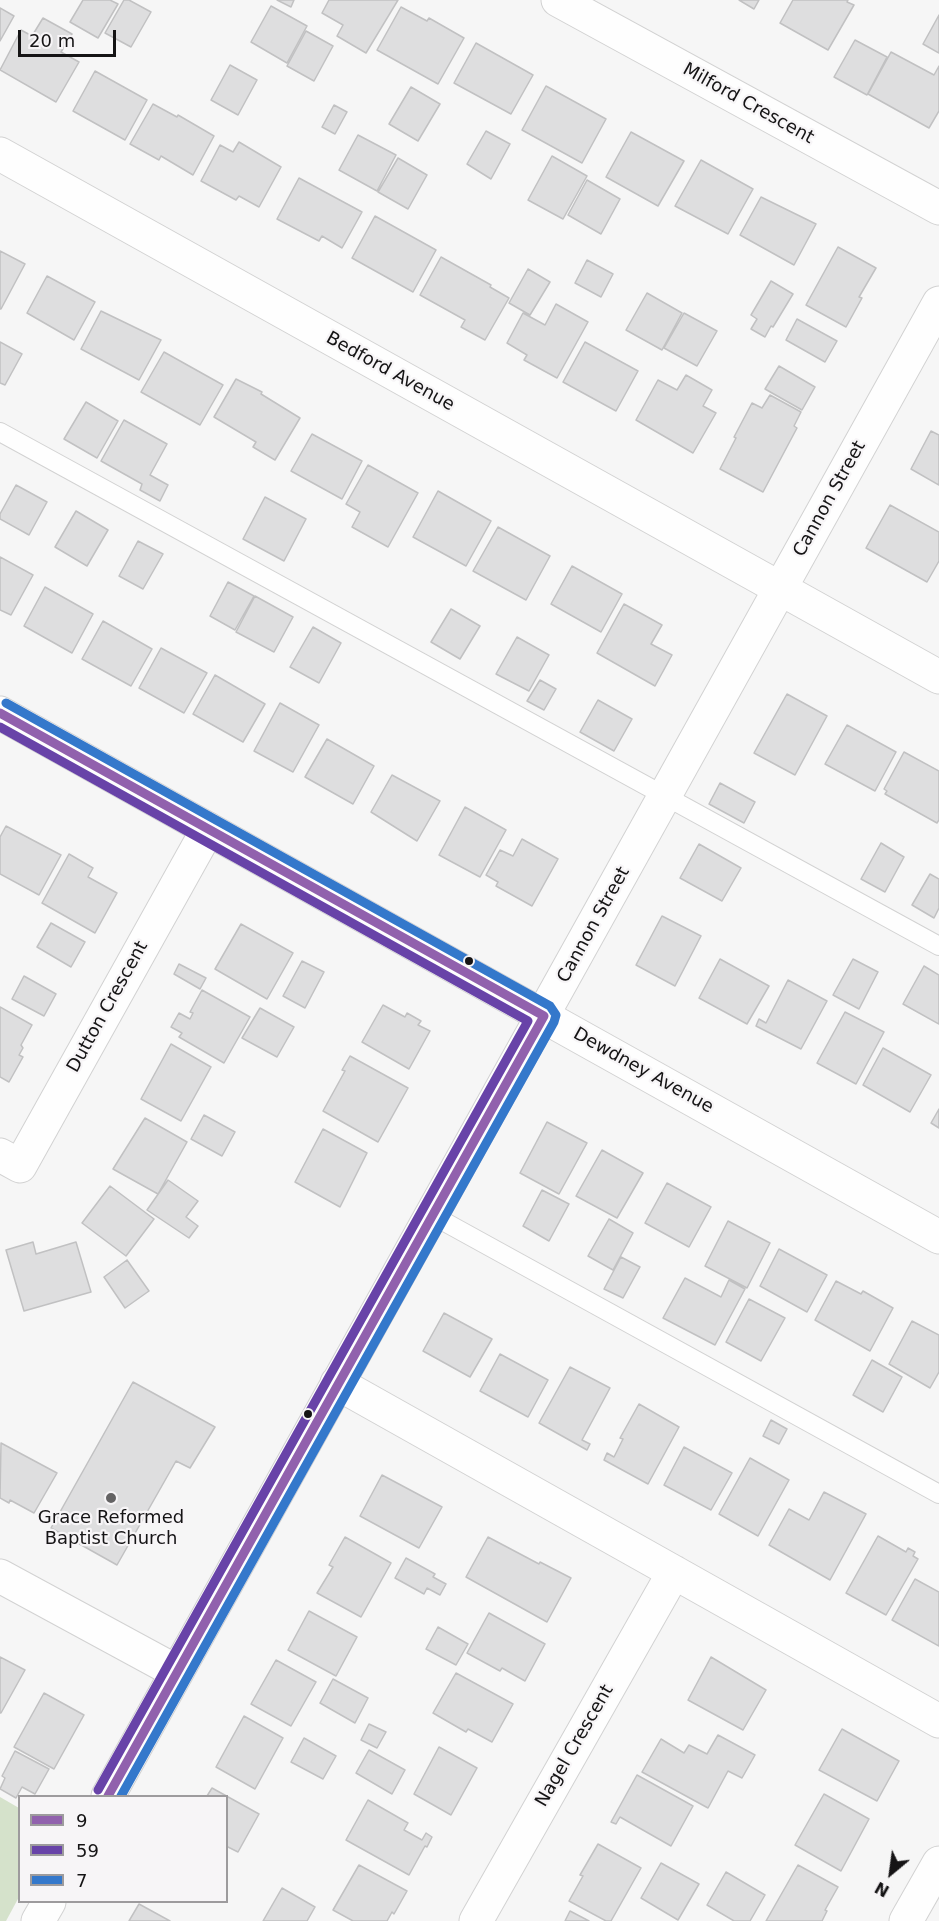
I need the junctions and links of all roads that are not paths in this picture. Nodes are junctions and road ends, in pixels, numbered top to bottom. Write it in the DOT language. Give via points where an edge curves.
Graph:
graph roads {
  1 [pos="558,0"];
  2 [pos="0,154"];
  3 [pos="939,208"];
  4 [pos="939,303"];
  5 [pos="0,432"];
  6 [pos="780,589"];
  7 [pos="939,677"];
  8 [pos="0,713"];
  9 [pos="666,796"];
  10 [pos="208,829"];
  11 [pos="939,946"];
  12 [pos="543,1016"];
  13 [pos="0,1155"];
  14 [pos="432,1215"];
  15 [pos="939,1237"];
  16 [pos="337,1383"];
  17 [pos="939,1494"];
  18 [pos="674,1572"];
  19 [pos="0,1576"];
  20 [pos="177,1672"];
  21 [pos="939,1720"];
  22 [pos="109,1795"];
  23 [pos="939,1863"];
  24 [pos="48,1903"];
  25 [pos="38,1921"];
  26 [pos="476,1921"];
  27 [pos="906,1921"];
  1 -- 3 [label="street, Milford Crescent"];
  2 -- 6 [label="street, Bedford Avenue"];
  4 -- 6 [label="street, Cannon Street"];
  5 -- 9 [label="lane"];
  6 -- 7 [label="street, Bedford Avenue"];
  6 -- 9 [label="street, Cannon Street"];
  8 -- 10 [label="street, Dewdney Avenue"];
  9 -- 11 [label="lane"];
  9 -- 12 [label="street, Cannon Street"];
  10 -- 12 [label="street, Dewdney Avenue"];
  10 -- 13 [label="street, Dutton Crescent" via="20,1166"];
  12 -- 14 [label="street, Cannon Street"];
  12 -- 15 [label="street, Dewdney Avenue"];
  14 -- 16 [label="street, Cannon Street"];
  14 -- 17 [label="lane"];
  16 -- 18 [label="street"];
  16 -- 20 [label="street, Cannon Street"];
  18 -- 21 [label="street"];
  18 -- 26 [label="street, Nagel Crescent"];
  19 -- 20 [label="street"];
  20 -- 22 [label="street, Cannon Street"];
  23 -- 27 [label="street"];
  24 -- 25 [label="street"];
}
